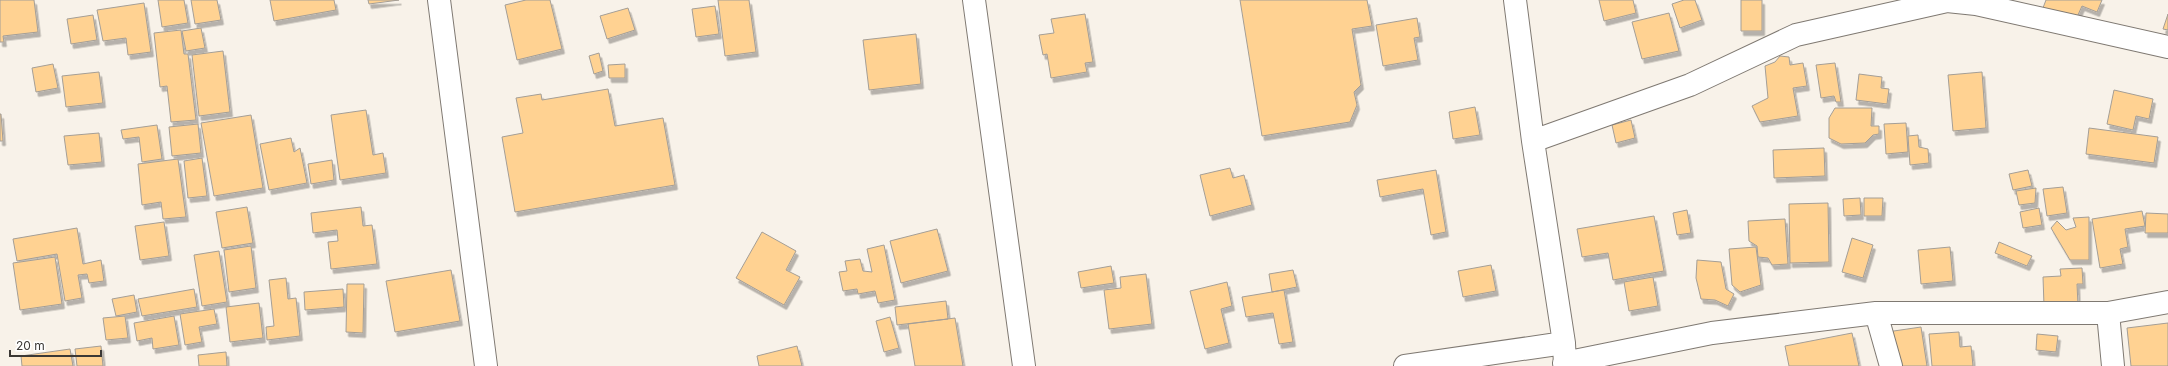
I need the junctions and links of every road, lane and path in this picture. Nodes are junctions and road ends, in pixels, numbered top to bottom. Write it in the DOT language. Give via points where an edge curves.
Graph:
graph roads {
  1 [pos="439,0"];
  2 [pos="974,0"];
  3 [pos="1515,0"];
  4 [pos="2168,47"];
  5 [pos="1533,141"];
  6 [pos="2168,302"];
  7 [pos="1876,313"];
  8 [pos="2108,313"];
  9 [pos="1564,357"];
  10 [pos="486,366"];
  11 [pos="1024,366"];
  12 [pos="1405,366"];
  13 [pos="1891,366"];
  14 [pos="2113,366"];
  1 -- 10 [label="street"];
  2 -- 11 [label="street"];
  3 -- 5 [label="street"];
  4 -- 5 [label="street" via="1976,4 1948,2 1796,35 1690,85"];
  5 -- 9 [label="street"];
  6 -- 8 [label="street"];
  7 -- 8 [label="street"];
  7 -- 9 [label="street" via="1712,333"];
  7 -- 13 [label="street"];
  8 -- 14 [label="street"];
  9 -- 12 [label="street"];
}
